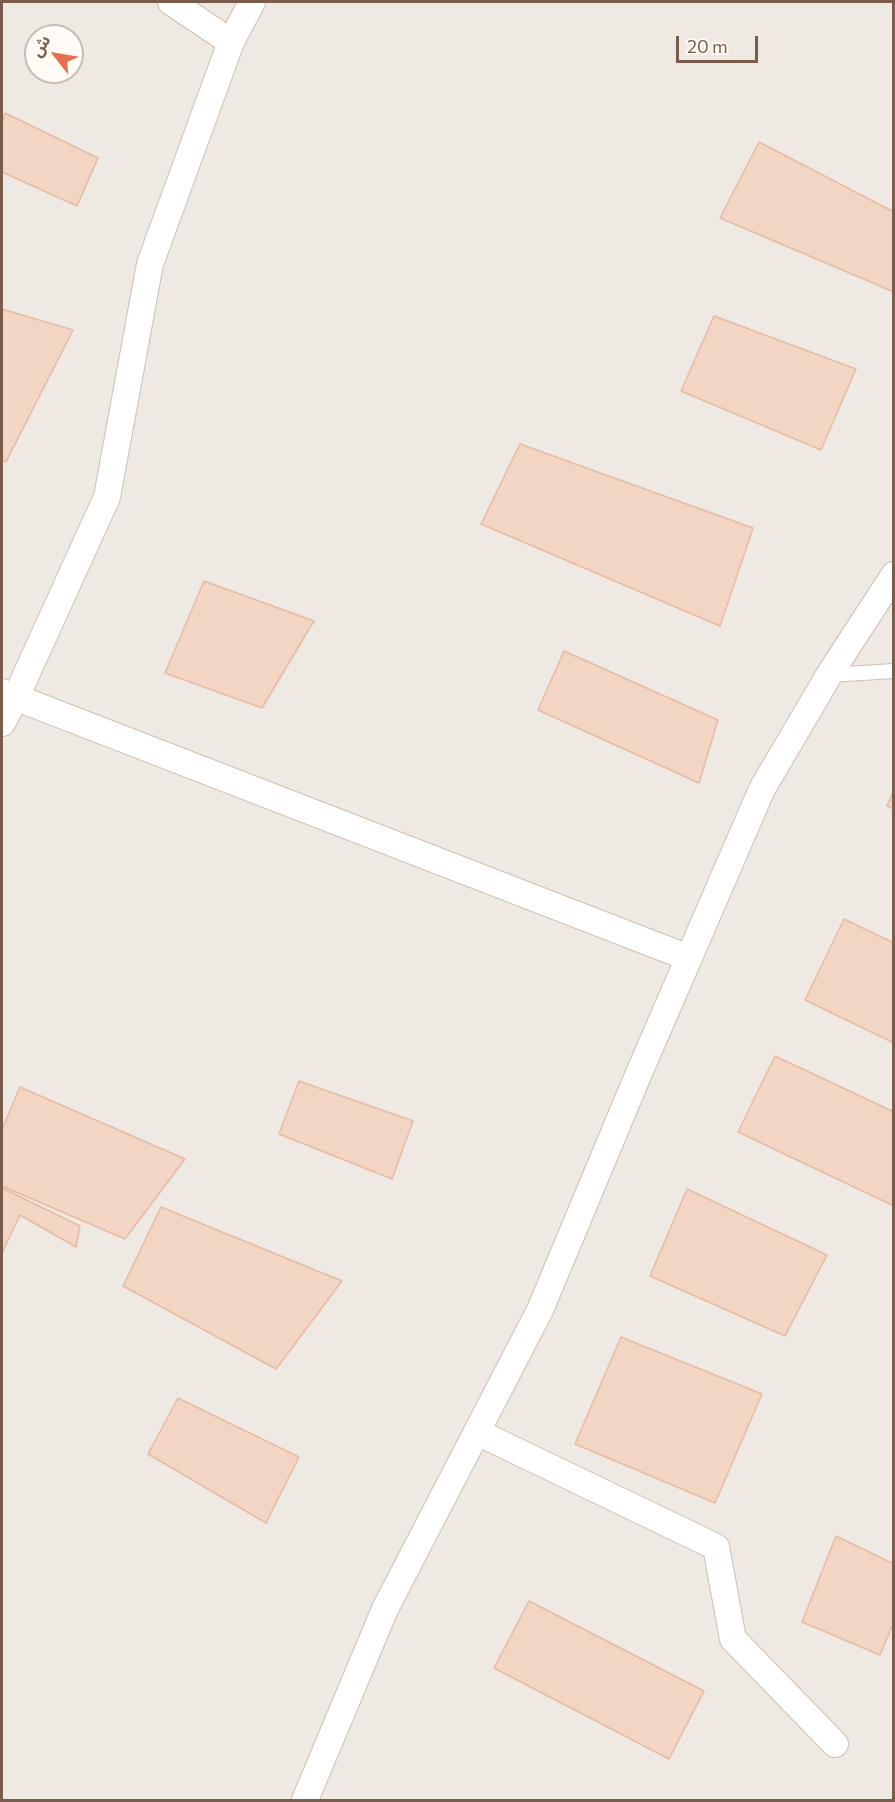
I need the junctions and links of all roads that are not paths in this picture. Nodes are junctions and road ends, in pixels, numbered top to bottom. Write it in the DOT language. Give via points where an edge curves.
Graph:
graph roads {
  1 [pos="171,2"];
  2 [pos="252,2"];
  3 [pos="231,42"];
  4 [pos="894,575"];
  5 [pos="894,671"];
  6 [pos="829,675"];
  7 [pos="9,694"];
  8 [pos="2,723"];
  9 [pos="689,958"];
  10 [pos="477,1432"];
  11 [pos="835,1744"];
  12 [pos="305,1800"];
  1 -- 3 [label="street"];
  2 -- 3 [label="street"];
  3 -- 7 [label="street" via="150,264 107,497"];
  4 -- 6 [label="street"];
  5 -- 6 [label="lane"];
  6 -- 9 [label="street" via="762,789"];
  7 -- 8 [label="street"];
  7 -- 9 [label="street"];
  9 -- 10 [label="street" via="540,1310"];
  10 -- 11 [label="street" via="716,1547 734,1640"];
  10 -- 12 [label="street" via="385,1609"];
}
